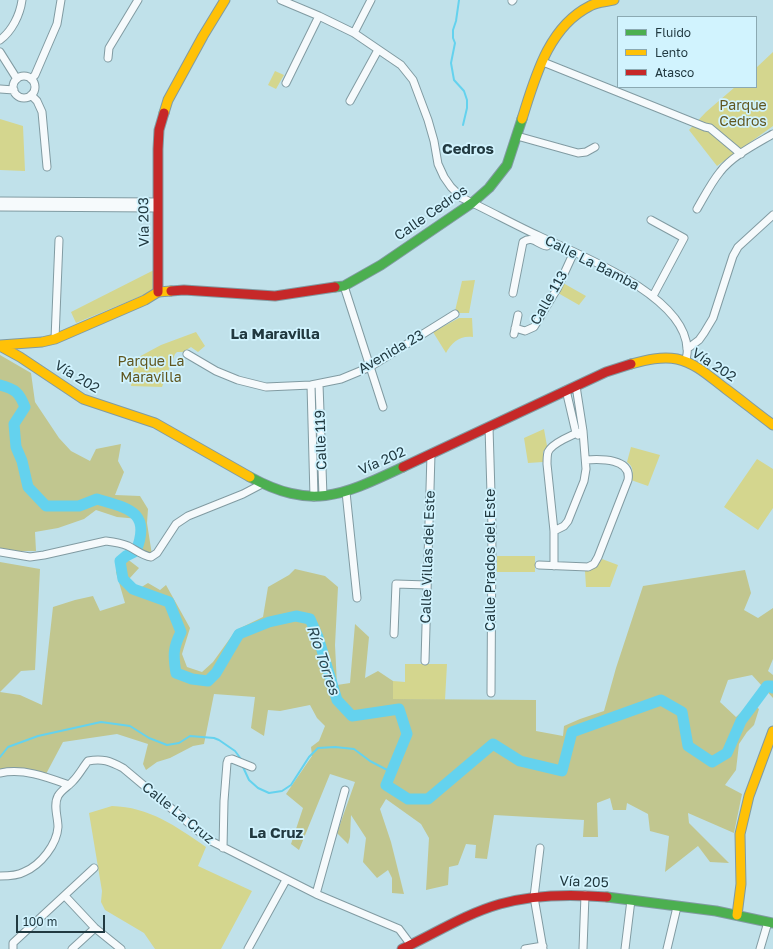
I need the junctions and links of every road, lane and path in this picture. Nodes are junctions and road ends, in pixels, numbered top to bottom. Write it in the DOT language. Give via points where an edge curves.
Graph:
graph roads {
  1 [pos="22,0"];
  2 [pos="62,0"];
  3 [pos="138,0"];
  4 [pos="225,0"];
  5 [pos="281,0"];
  6 [pos="371,0"];
  7 [pos="614,0"];
  8 [pos="589,3"];
  9 [pos="319,16"];
  10 [pos="354,33"];
  11 [pos="0,40"];
  12 [pos="378,50"];
  13 [pos="0,52"];
  14 [pos="108,58"];
  15 [pos="543,62"];
  16 [pos="17,79"];
  17 [pos="31,79"];
  18 [pos="286,83"];
  19 [pos="0,89"];
  20 [pos="14,90"];
  21 [pos="31,95"];
  22 [pos="350,101"];
  23 [pos="773,134"];
  24 [pos="517,136"];
  25 [pos="595,147"];
  26 [pos="741,154"];
  27 [pos="47,167"];
  28 [pos="0,201"];
  29 [pos="472,202"];
  30 [pos="43,204"];
  31 [pos="158,205"];
  32 [pos="0,206"];
  33 [pos="697,209"];
  34 [pos="773,214"];
  35 [pos="651,220"];
  36 [pos="59,240"];
  37 [pos="551,241"];
  38 [pos="574,252"];
  39 [pos="344,286"];
  40 [pos="158,292"];
  41 [pos="513,293"];
  42 [pos="653,296"];
  43 [pos="455,314"];
  44 [pos="518,315"];
  45 [pos="55,338"];
  46 [pos="28,343"];
  47 [pos="0,345"];
  48 [pos="687,349"];
  49 [pos="187,354"];
  50 [pos="25,360"];
  51 [pos="686,361"];
  52 [pos="370,367"];
  53 [pos="319,384"];
  54 [pos="311,385"];
  55 [pos="576,386"];
  56 [pos="566,390"];
  57 [pos="383,407"];
  58 [pos="773,425"];
  59 [pos="489,427"];
  60 [pos="580,432"];
  61 [pos="431,454"];
  62 [pos="586,460"];
  63 [pos="262,484"];
  64 [pos="346,492"];
  65 [pos="318,496"];
  66 [pos="554,531"];
  67 [pos="0,552"];
  68 [pos="539,565"];
  69 [pos="554,566"];
  70 [pos="427,585"];
  71 [pos="357,598"];
  72 [pos="394,634"];
  73 [pos="425,661"];
  74 [pos="491,693"];
  75 [pos="773,731"];
  76 [pos="252,768"];
  77 [pos="0,773"];
  78 [pos="69,785"];
  79 [pos="345,790"];
  80 [pos="223,848"];
  81 [pos="540,848"];
  82 [pos="94,868"];
  83 [pos="0,876"];
  84 [pos="286,880"];
  85 [pos="316,894"];
  86 [pos="585,895"];
  87 [pos="65,896"];
  88 [pos="534,896"];
  89 [pos="631,900"];
  90 [pos="677,907"];
  91 [pos="737,914"];
  92 [pos="770,922"];
  93 [pos="95,928"];
  94 [pos="13,946"];
  95 [pos="407,947"];
  96 [pos="543,947"];
  97 [pos="72,949"];
  98 [pos="121,949"];
  99 [pos="248,949"];
  100 [pos="525,949"];
  101 [pos="583,949"];
  102 [pos="625,949"];
  103 [pos="667,949"];
  104 [pos="760,949"];
  1 -- 11 [label="street" via="18,16"];
  2 -- 17 [label="street" via="57,24"];
  3 -- 14 [label="street" via="109,48"];
  4 -- 31 [label="main road, Vía 203" via="168,100 159,130"];
  5 -- 9 [label="street, Calle La Bamba"];
  6 -- 10 [label="street"];
  7 -- 8 [label="main road, Calle Cedros"];
  8 -- 15 [label="main road, Calle Cedros" via="561,28"];
  9 -- 10 [label="street, Calle La Bamba"];
  9 -- 18 [label="street"];
  10 -- 12 [label="street, Calle La Bamba"];
  12 -- 22 [label="street"];
  12 -- 29 [label="street, Calle La Bamba" via="401,65 414,80 444,177 455,192"];
  13 -- 16 [label="street"];
  15 -- 24 [label="main road, Calle Cedros" via="529,95"];
  15 -- 26 [label="street" via="710,128"];
  16 -- 17 [label="street" via="22,76"];
  16 -- 20 [label="street"];
  17 -- 21 [label="street" via="34,82 34,89"];
  19 -- 20 [label="street"];
  20 -- 21 [label="street" via="21,97"];
  21 -- 27 [label="street" via="42,112"];
  23 -- 26 [label="street"];
  24 -- 25 [label="street" via="578,153"];
  24 -- 29 [label="main road, Calle Cedros" via="510,158 500,175"];
  26 -- 33 [label="street" via="719,172"];
  28 -- 30 [label="street"];
  29 -- 37 [label="street, Calle La Bamba"];
  29 -- 39 [label="main road, Calle Cedros" via="398,254"];
  30 -- 31 [label="street"];
  30 -- 32 [label="street"];
  31 -- 40 [label="main road, Vía 203"];
  34 -- 48 [label="street" via="738,247 713,318 699,340"];
  35 -- 42 [label="street" via="684,238"];
  36 -- 45 [label="street"];
  37 -- 38 [label="street, Calle La Bamba"];
  37 -- 41 [label="street" via="545,246 534,240 523,242"];
  38 -- 42 [label="street, Calle La Bamba" via="637,284"];
  38 -- 44 [label="street, Calle 113" via="557,289 534,327 525,331 515,331"];
  39 -- 40 [label="main road, Calle Cedros" via="275,296 184,290"];
  39 -- 52 [label="street"];
  40 -- 45 [label="main road" via="145,300"];
  42 -- 48 [label="street, Calle La Bamba" via="676,321 684,334"];
  43 -- 52 [label="street, Avenida 23"];
  45 -- 46 [label="main road"];
  46 -- 47 [label="main road"];
  46 -- 50 [label="main road" via="25,348"];
  47 -- 50 [label="main road, Vía 202"];
  48 -- 51 [label="street"];
  49 -- 54 [label="street, Avenida 23" via="216,371 266,387"];
  50 -- 63 [label="main road, Vía 202" via="83,399 152,422"];
  51 -- 55 [label="main road, Vía 202" via="656,359 628,364"];
  51 -- 58 [label="main road, Vía 202"];
  52 -- 53 [label="street, Avenida 23" via="341,379"];
  52 -- 57 [label="street"];
  53 -- 54 [label="street, Avenida 23"];
  53 -- 65 [label="street, Calle 119"];
  54 -- 65 [label="street, Calle 119"];
  55 -- 56 [label="main road, Vía 202"];
  55 -- 60 [label="street"];
  56 -- 59 [label="main road, Vía 202"];
  56 -- 60 [label="street"];
  59 -- 61 [label="main road, Vía 202"];
  59 -- 74 [label="street, Calle Prados del Este" via="492,528"];
  60 -- 62 [label="street"];
  60 -- 66 [label="street" via="552,447 548,454"];
  61 -- 64 [label="main road, Vía 202"];
  61 -- 70 [label="street, Calle Villas del Este"];
  62 -- 66 [label="street" via="584,481 570,518 566,524"];
  62 -- 69 [label="street" via="605,460 624,465 629,472 628,480 594,564 583,568"];
  63 -- 65 [label="main road, Vía 202" via="289,494"];
  63 -- 67 [label="street" via="188,516 176,524 158,553 151,557 127,545 106,541 30,557"];
  64 -- 65 [label="main road, Vía 202"];
  64 -- 71 [label="street"];
  66 -- 69 [label="street"];
  68 -- 69 [label="street"];
  70 -- 72 [label="street" via="396,584"];
  70 -- 73 [label="street, Calle Villas del Este"];
  75 -- 91 [label="main road" via="749,796 740,834 741,884"];
  76 -- 80 [label="street" via="232,759 228,760"];
  77 -- 78 [label="street" via="21,771"];
  78 -- 80 [label="street, Calle La Cruz" via="88,761 111,761 123,768 209,840"];
  78 -- 83 [label="street, Calle La Cruz" via="61,791 56,800 58,825 52,846 25,872"];
  79 -- 85 [label="street"];
  80 -- 84 [label="street, Calle La Cruz"];
  81 -- 88 [label="street"];
  82 -- 87 [label="street"];
  84 -- 85 [label="street, Calle La Cruz"];
  84 -- 99 [label="street"];
  85 -- 95 [label="street, Calle La Cruz" via="399,929"];
  86 -- 88 [label="main road, Vía 205"];
  86 -- 89 [label="main road, Vía 205"];
  86 -- 101 [label="street"];
  87 -- 93 [label="street"];
  87 -- 94 [label="street"];
  88 -- 95 [label="main road, Vía 205" via="478,912"];
  88 -- 96 [label="street"];
  89 -- 90 [label="main road, Vía 205"];
  89 -- 102 [label="street"];
  90 -- 91 [label="main road, Vía 205"];
  90 -- 103 [label="street"];
  91 -- 92 [label="main road, Vía 205"];
  92 -- 104 [label="street"];
  93 -- 97 [label="street"];
  93 -- 98 [label="street"];
  96 -- 100 [label="street"];
}
